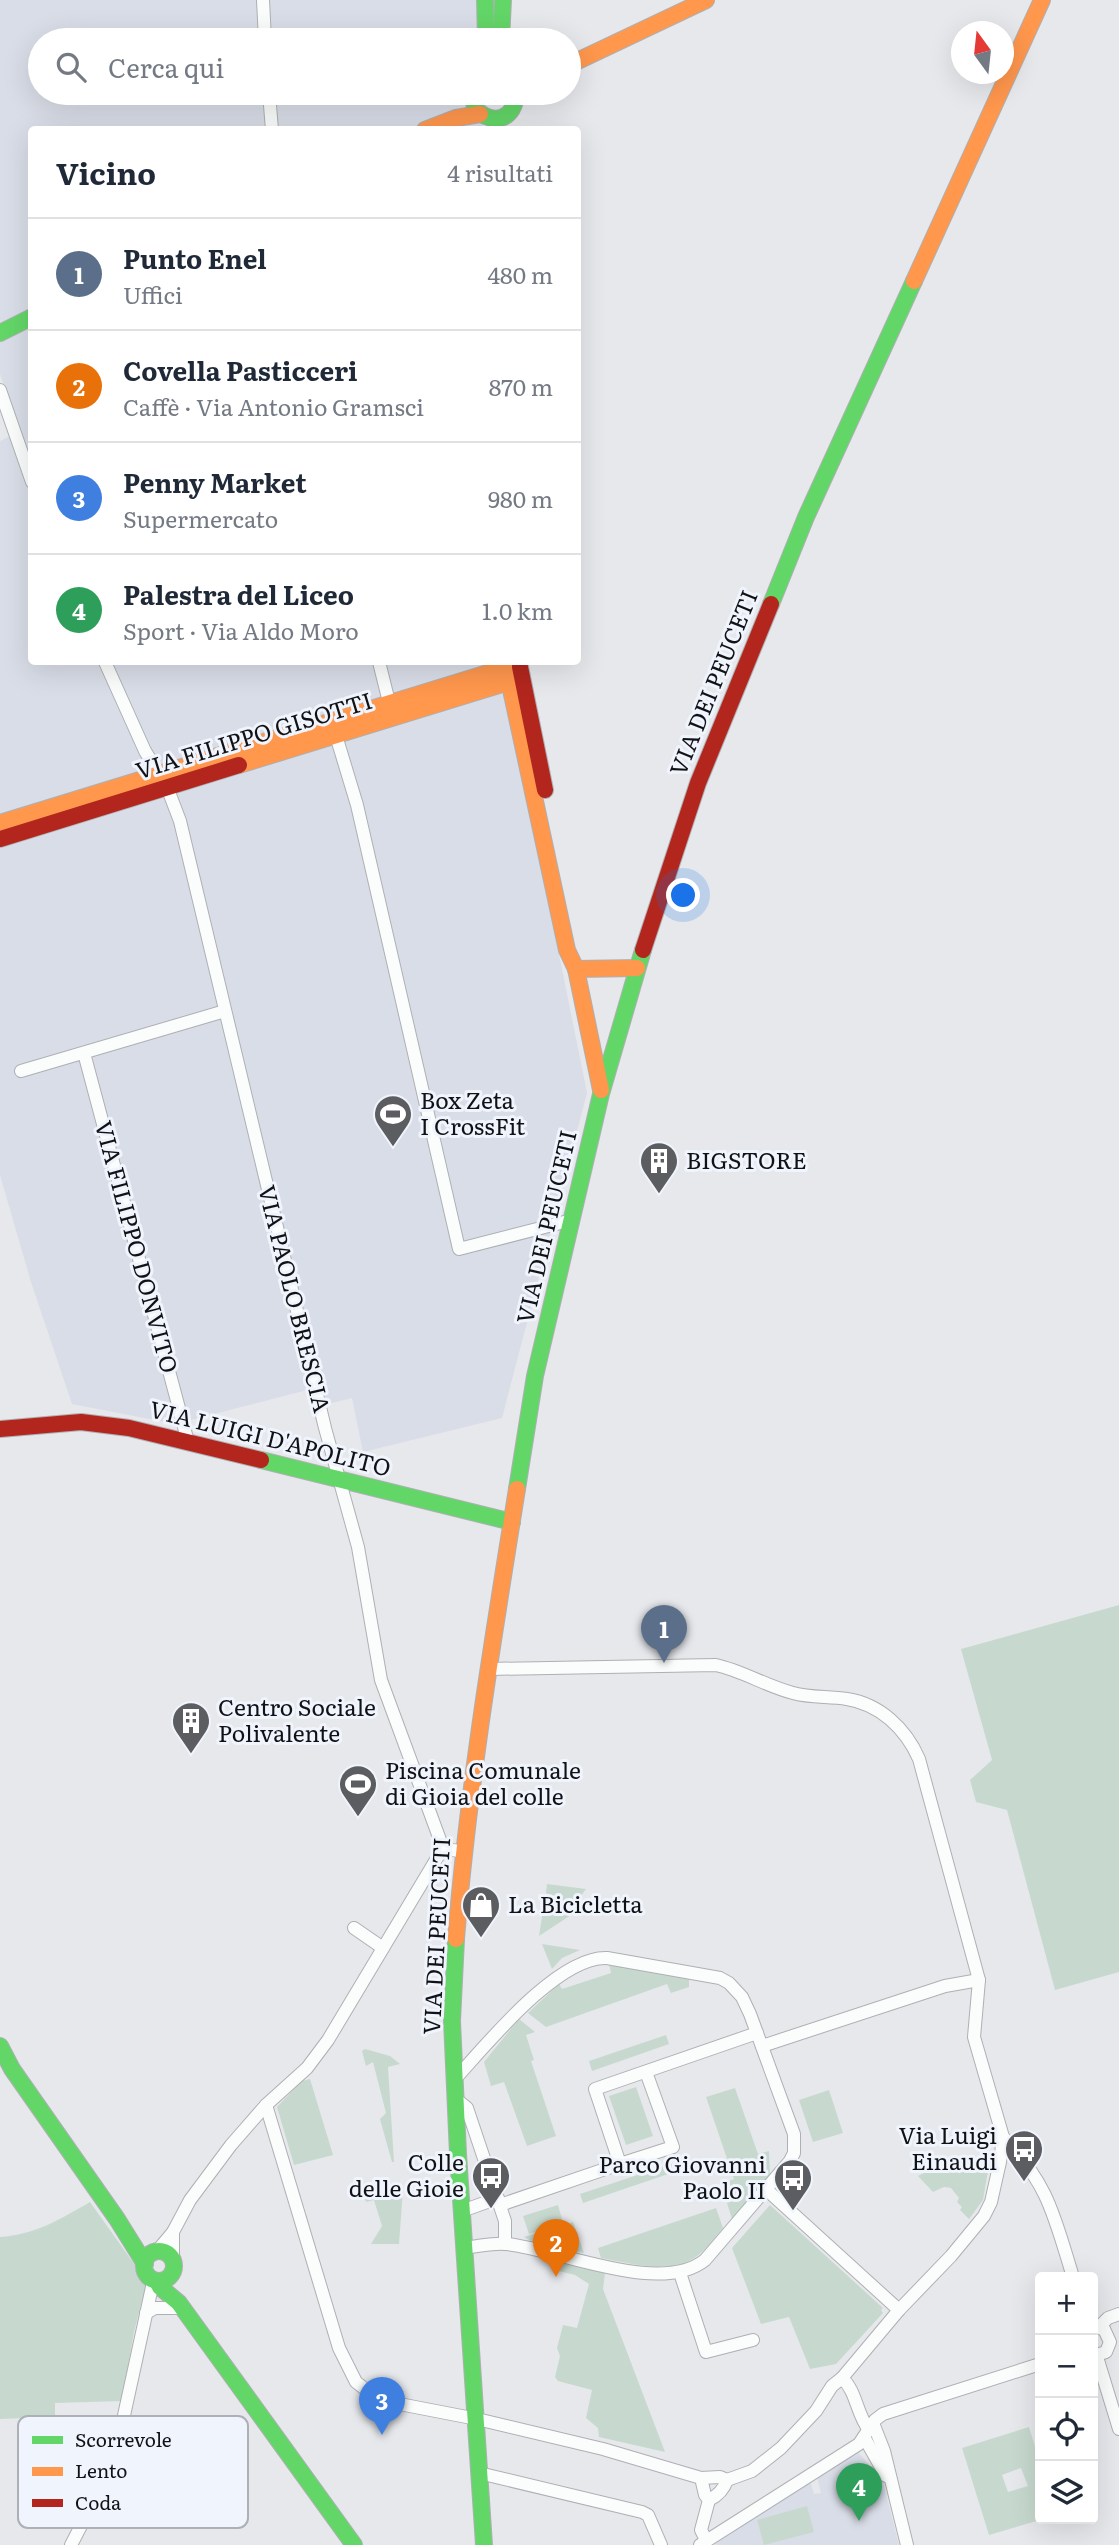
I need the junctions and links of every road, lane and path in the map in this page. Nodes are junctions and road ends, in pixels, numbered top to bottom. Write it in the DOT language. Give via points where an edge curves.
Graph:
graph roads {
  1 [pos="263,0"];
  2 [pos="485,0"];
  3 [pos="503,0"];
  4 [pos="706,0"];
  5 [pos="1042,0"];
  6 [pos="264,28"];
  7 [pos="486,28"];
  8 [pos="502,28"];
  9 [pos="581,59"];
  10 [pos="270,105"];
  11 [pos="459,105"];
  12 [pos="475,105"];
  13 [pos="513,105"];
  14 [pos="514,105"];
  15 [pos="485,121"];
  16 [pos="272,126"];
  17 [pos="431,126"];
  18 [pos="439,126"];
  19 [pos="505,126"];
  20 [pos="28,311"];
  21 [pos="28,319"];
  22 [pos="0,323"];
  23 [pos="0,333"];
  24 [pos="0,390"];
  25 [pos="28,470"];
  26 [pos="106,665"];
  27 [pos="380,665"];
  28 [pos="514,669"];
  29 [pos="392,711"];
  30 [pos="334,728"];
  31 [pos="163,781"];
  32 [pos="0,823"];
  33 [pos="0,839"];
  34 [pos="637,968"];
  35 [pos="576,969"];
  36 [pos="225,1011"];
  37 [pos="84,1053"];
  38 [pos="21,1072"];
  39 [pos="601,1094"];
  40 [pos="572,1220"];
  41 [pos="5,1430"];
  42 [pos="188,1442"];
  43 [pos="340,1479"];
  44 [pos="512,1522"];
  45 [pos="488,1669"];
  46 [pos="443,1848"];
  47 [pos="463,1852"];
  48 [pos="354,1928"];
  49 [pos="383,1948"];
  50 [pos="979,1980"];
  51 [pos="759,2040"];
  52 [pos="0,2046"];
  53 [pos="6,2063"];
  54 [pos="646,2071"];
  55 [pos="455,2079"];
  56 [pos="456,2099"];
  57 [pos="266,2105"];
  58 [pos="1003,2137"];
  59 [pos="620,2164"];
  60 [pos="767,2190"];
  61 [pos="499,2202"];
  62 [pos="462,2211"];
  63 [pos="173,2232"];
  64 [pos="505,2244"];
  65 [pos="464,2248"];
  66 [pos="152,2256"];
  67 [pos="174,2263"];
  68 [pos="1071,2272"];
  69 [pos="680,2273"];
  70 [pos="156,2281"];
  71 [pos="181,2306"];
  72 [pos="899,2310"];
  73 [pos="146,2313"];
  74 [pos="1119,2314"];
  75 [pos="1098,2326"];
  76 [pos="1098,2328"];
  77 [pos="753,2340"];
  78 [pos="1098,2355"];
  79 [pos="1098,2365"];
  80 [pos="1035,2366"];
  81 [pos="842,2378"];
  82 [pos="124,2416"];
  83 [pos="477,2419"];
  84 [pos="1119,2429"];
  85 [pos="869,2430"];
  86 [pos="480,2473"];
  87 [pos="701,2478"];
  88 [pos="726,2480"];
  89 [pos="709,2500"];
  90 [pos="82,2528"];
  91 [pos="655,2532"];
  92 [pos="703,2543"];
  93 [pos="74,2544"];
  94 [pos="354,2545"];
  95 [pos="484,2545"];
  96 [pos="651,2545"];
  97 [pos="661,2545"];
  98 [pos="907,2545"];
  1 -- 6 [label="street"];
  2 -- 7 [label="main road"];
  3 -- 8 [label="main road"];
  4 -- 9 [label="main road"];
  5 -- 34 [label="main road, VIA DEI PEUCETI" via="806,517 698,783"];
  10 -- 16 [label="street"];
  11 -- 17 [label="main road"];
  12 -- 15 [label="main road"];
  13 -- 15 [label="main road" via="500,120"];
  14 -- 19 [label="main road"];
  15 -- 18 [label="main road"];
  20 -- 22 [label="main road"];
  21 -- 23 [label="main road"];
  24 -- 25 [label="street"];
  26 -- 31 [label="street, VIA PAOLO BRESCIA"];
  27 -- 29 [label="street"];
  28 -- 29 [label="main road, VIA FILIPPO GISOTTI"];
  28 -- 35 [label="main road" via="577,948"];
  29 -- 30 [label="main road, VIA FILIPPO GISOTTI"];
  30 -- 31 [label="main road, VIA FILIPPO GISOTTI"];
  30 -- 40 [label="street" via="357,805 459,1249"];
  31 -- 32 [label="main road, VIA FILIPPO GISOTTI"];
  31 -- 33 [label="main road, VIA FILIPPO GISOTTI"];
  31 -- 36 [label="street, VIA PAOLO BRESCIA" via="180,821"];
  34 -- 35 [label="main road"];
  34 -- 39 [label="main road, VIA DEI PEUCETI"];
  35 -- 39 [label="main road"];
  36 -- 37 [label="street"];
  36 -- 43 [label="street, VIA PAOLO BRESCIA"];
  37 -- 38 [label="street"];
  37 -- 42 [label="street, VIA FILIPPO DONVITO"];
  39 -- 40 [label="main road, VIA DEI PEUCETI"];
  40 -- 44 [label="main road, VIA DEI PEUCETI" via="535,1376"];
  41 -- 42 [label="main road, VIA LUIGI D'APOLITO" via="94,1423"];
  42 -- 43 [label="main road, VIA LUIGI D'APOLITO"];
  43 -- 44 [label="main road, VIA LUIGI D'APOLITO"];
  43 -- 46 [label="street, VIA PAOLO BRESCIA" via="358,1547 381,1680"];
  44 -- 45 [label="main road, VIA DEI PEUCETI"];
  45 -- 47 [label="main road, VIA DEI PEUCETI"];
  45 -- 50 [label="street" via="716,1665 794,1694 847,1699 881,1712 904,1733 919,1759"];
  46 -- 47 [label="street"];
  46 -- 49 [label="street"];
  47 -- 55 [label="main road, VIA DEI PEUCETI" via="453,1978"];
  48 -- 49 [label="street"];
  49 -- 57 [label="street" via="328,2040 307,2068"];
  50 -- 51 [label="street"];
  50 -- 58 [label="street" via="974,2037"];
  51 -- 54 [label="street"];
  51 -- 55 [label="street" via="742,1997 720,1978 596,1958 547,1985"];
  51 -- 60 [label="street" via="795,2145 790,2161"];
  52 -- 53 [label="main road"];
  53 -- 66 [label="main road" via="129,2237"];
  54 -- 59 [label="street" via="594,2089"];
  54 -- 59 [label="street" via="673,2147"];
  55 -- 56 [label="main road, VIA DEI PEUCETI"];
  56 -- 61 [label="street" via="467,2108"];
  56 -- 62 [label="main road, VIA DEI PEUCETI"];
  57 -- 63 [label="street" via="202,2183"];
  57 -- 83 [label="street" via="339,2348 356,2382 368,2394 391,2404"];
  58 -- 68 [label="street" via="1046,2194"];
  58 -- 72 [label="street" via="992,2203 951,2256"];
  59 -- 61 [label="street"];
  60 -- 69 [label="street" via="705,2260"];
  60 -- 72 [label="street"];
  61 -- 62 [label="street"];
  61 -- 64 [label="street"];
  62 -- 65 [label="main road, VIA DEI PEUCETI"];
  63 -- 66 [label="street"];
  63 -- 67 [label="street"];
  64 -- 65 [label="street"];
  64 -- 69 [label="street" via="649,2274"];
  65 -- 83 [label="main road, VIA DEI PEUCETI"];
  66 -- 67 [label="main road" via="167,2254"];
  66 -- 70 [label="main road" via="148,2276"];
  67 -- 70 [label="main road" via="170,2276"];
  67 -- 71 [label="main road"];
  69 -- 77 [label="street" via="706,2352"];
  70 -- 71 [label="main road"];
  70 -- 73 [label="street"];
  71 -- 73 [label="street"];
  71 -- 94 [label="main road"];
  72 -- 81 [label="street"];
  73 -- 82 [label="street"];
  74 -- 75 [label="street"];
  76 -- 78 [label="street" via="1107,2333 1110,2342 1106,2352"];
  79 -- 84 [label="street"];
  80 -- 85 [label="street" via="893,2409 883,2413"];
  81 -- 85 [label="street" via="852,2387"];
  81 -- 88 [label="street" via="781,2448 752,2471"];
  83 -- 86 [label="main road, VIA DEI PEUCETI"];
  83 -- 87 [label="street" via="617,2452"];
  85 -- 92 [label="street" via="859,2444"];
  85 -- 98 [label="street" via="884,2451"];
  86 -- 91 [label="street" via="642,2512"];
  86 -- 95 [label="main road, VIA DEI PEUCETI"];
  87 -- 88 [label="street"];
  87 -- 89 [label="street"];
  88 -- 89 [label="street"];
  89 -- 92 [label="street" via="701,2530"];
  90 -- 93 [label="street"];
  91 -- 96 [label="street"];
  91 -- 97 [label="street"];
}
